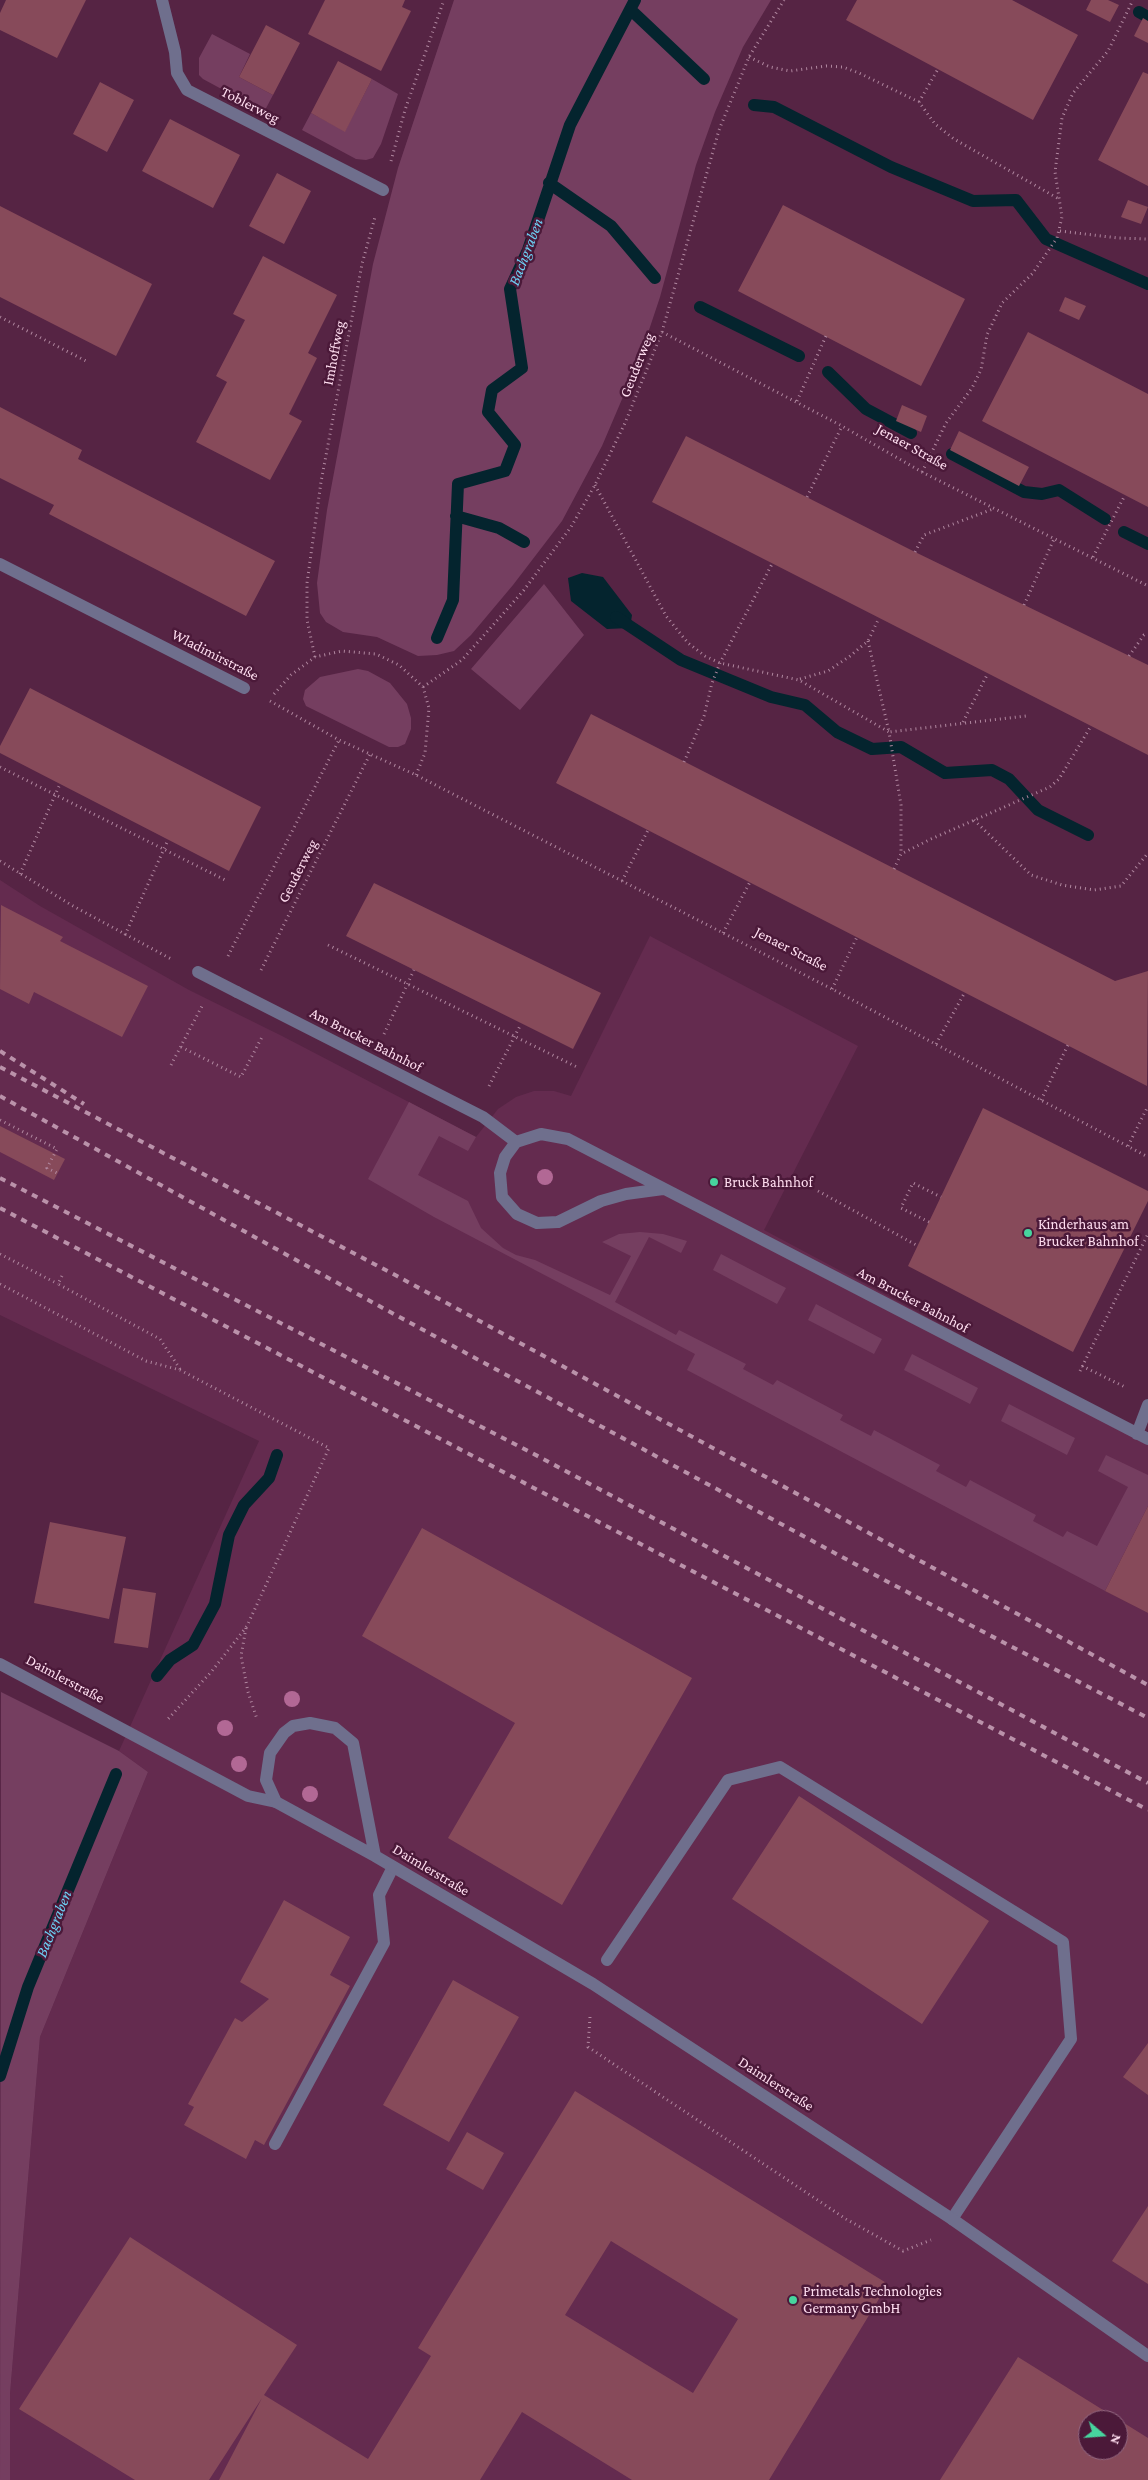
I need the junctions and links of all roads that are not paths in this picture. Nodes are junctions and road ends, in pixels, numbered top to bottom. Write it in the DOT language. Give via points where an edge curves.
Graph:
graph roads {
  1 [pos="162,0"];
  2 [pos="383,190"];
  3 [pos="0,564"];
  4 [pos="244,688"];
  5 [pos="198,972"];
  6 [pos="516,1142"];
  7 [pos="663,1189"];
  8 [pos="1148,1405"];
  9 [pos="1142,1437"];
  10 [pos="0,1664"];
  11 [pos="276,1802"];
  12 [pos="375,1856"];
  13 [pos="393,1867"];
  14 [pos="607,1960"];
  15 [pos="276,2144"];
  16 [pos="952,2219"];
  17 [pos="1148,2356"];
  1 -- 2 [label="street, Toblerweg" via="177,74 187,90"];
  3 -- 4 [label="street, Wladimirstraße"];
  5 -- 6 [label="street, Am Brucker Bahnhof, bridge" via="474,1113"];
  6 -- 7 [label="street, Am Brucker Bahnhof" via="541,1134 568,1139"];
  6 -- 7 [label="street" via="505,1157 500,1173 502,1197 517,1214 537,1223 558,1222 601,1201 626,1194"];
  7 -- 9 [label="street, Am Brucker Bahnhof"];
  8 -- 9 [label="street"];
  10 -- 11 [label="street, Daimlerstraße" via="248,1796"];
  11 -- 12 [label="street, Daimlerstraße"];
  11 -- 12 [label="street, Daimlerstraße" via="266,1780 270,1754 284,1733 293,1726 310,1723 335,1728 353,1743"];
  12 -- 13 [label="street, Daimlerstraße"];
  13 -- 15 [label="street" via="379,1895 384,1943"];
  13 -- 16 [label="street, Daimlerstraße" via="593,1984"];
  14 -- 16 [label="street" via="728,1780 780,1767 1063,1942 1071,2039"];
  16 -- 17 [label="street, Daimlerstraße"];
}
